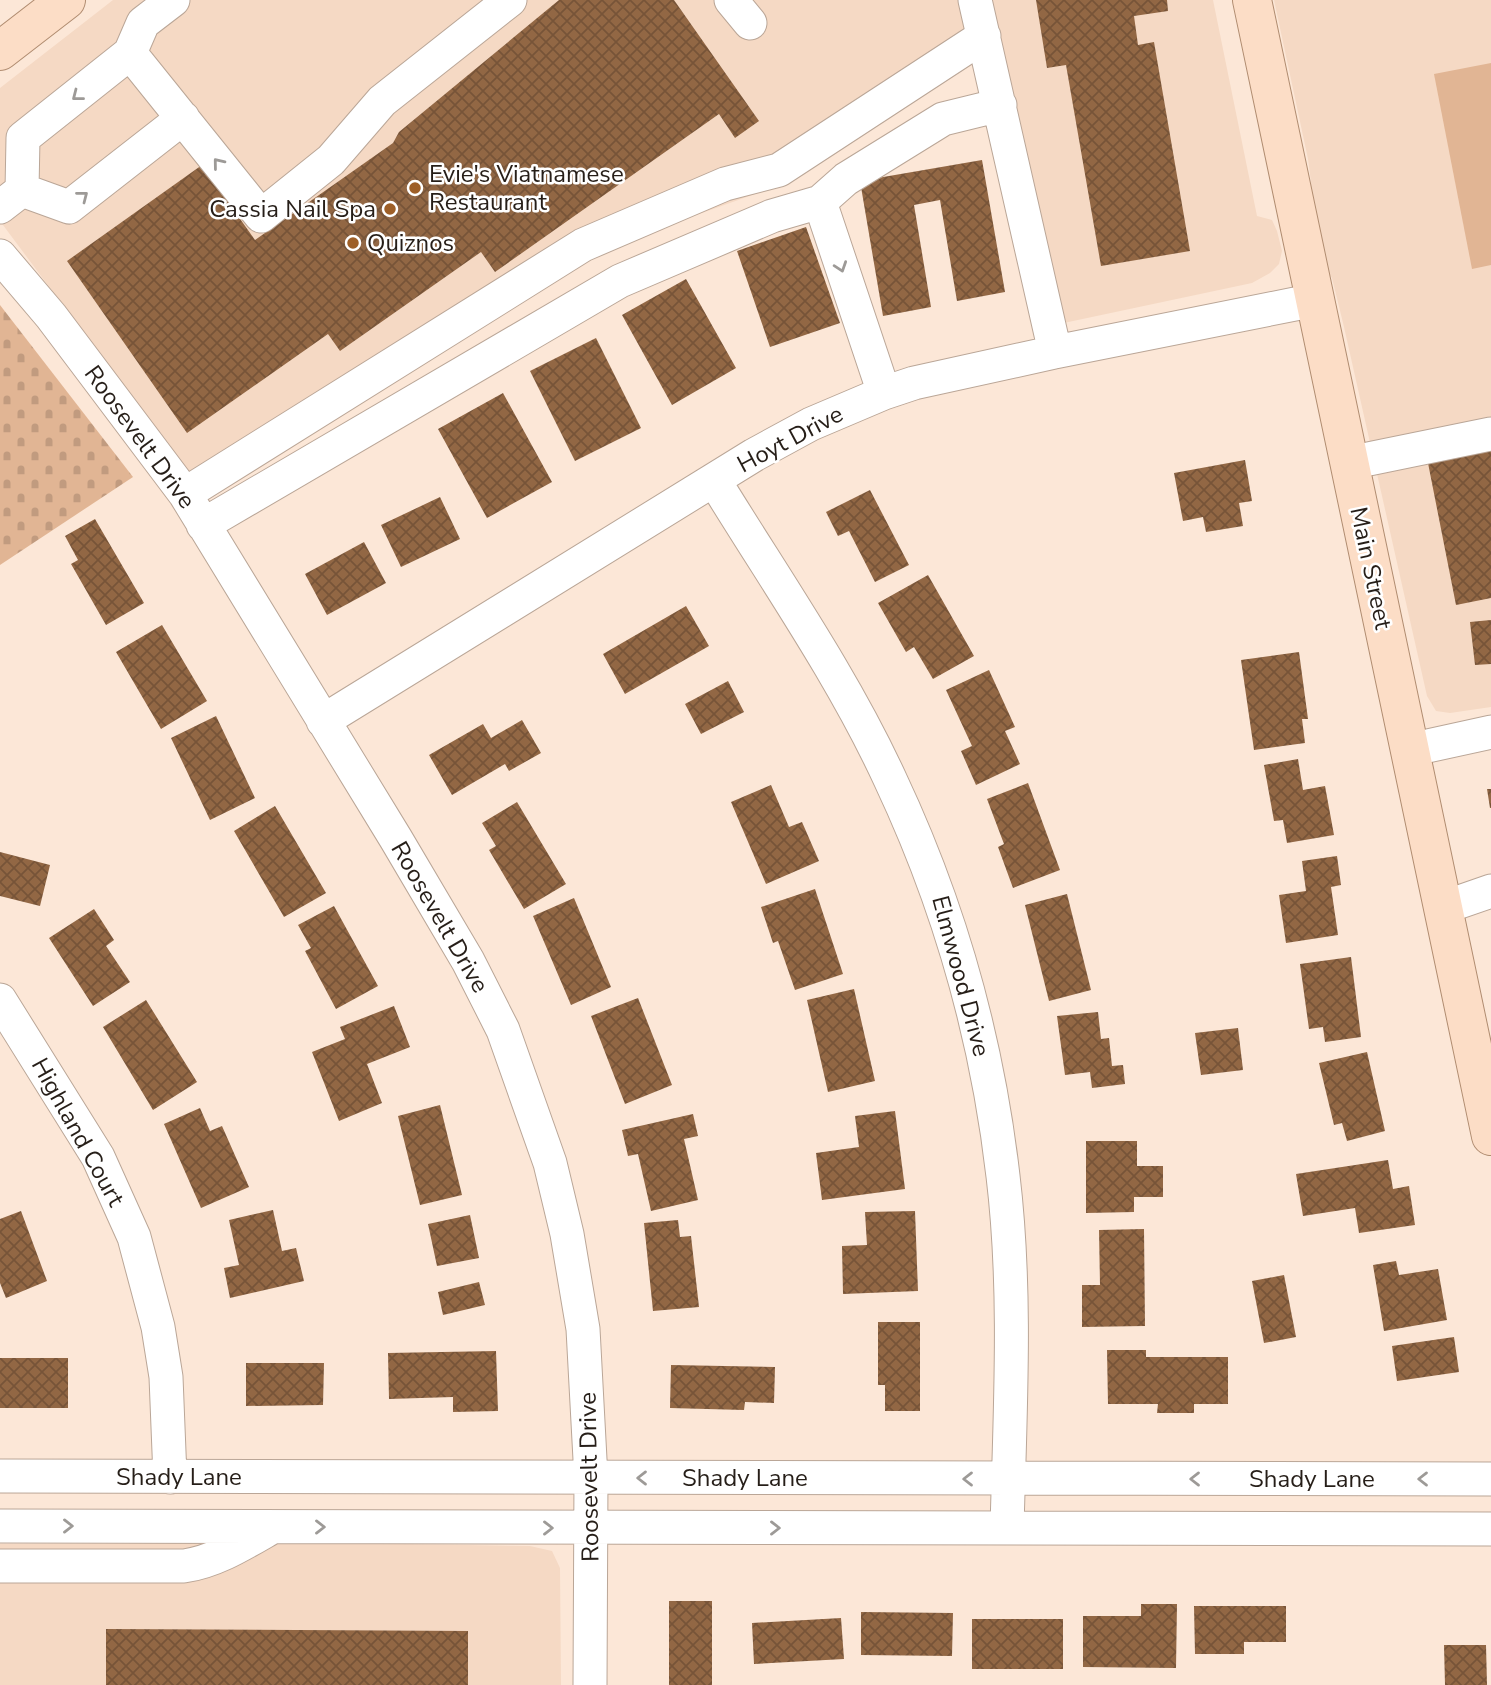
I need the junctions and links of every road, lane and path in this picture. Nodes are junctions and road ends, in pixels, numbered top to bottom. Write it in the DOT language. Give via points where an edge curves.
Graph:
graph roads {
  1 [pos="66,0"];
  2 [pos="173,0"];
  3 [pos="510,0"];
  4 [pos="975,0"];
  5 [pos="1252,0"];
  6 [pos="984,36"];
  7 [pos="0,51"];
  8 [pos="130,53"];
  9 [pos="1000,105"];
  10 [pos="183,118"];
  11 [pos="11,198"];
  12 [pos="820,202"];
  13 [pos="0,256"];
  14 [pos="1315,300"];
  15 [pos="1055,352"];
  16 [pos="884,393"];
  17 [pos="1491,434"];
  18 [pos="1349,463"];
  19 [pos="714,480"];
  20 [pos="184,494"];
  21 [pos="204,526"];
  22 [pos="323,721"];
  23 [pos="1491,732"];
  24 [pos="1409,750"];
  25 [pos="1491,891"];
  26 [pos="1442,908"];
  27 [pos="0,1000"];
  28 [pos="1491,1136"];
  29 [pos="0,1476"];
  30 [pos="170,1477"];
  31 [pos="591,1478"];
  32 [pos="1008,1479"];
  33 [pos="1491,1479"];
  34 [pos="0,1526"];
  35 [pos="272,1527"];
  36 [pos="591,1528"];
  37 [pos="1007,1528"];
  38 [pos="1491,1529"];
  39 [pos="0,1566"];
  40 [pos="590,1685"];
  1 -- 7 [label="main road"];
  2 -- 8 [label="street" via="143,23"];
  3 -- 10 [label="street, one-way" via="382,101 331,160 261,216"];
  4 -- 6 [label="street"];
  5 -- 14 [label="main road, Main Street"];
  6 -- 9 [label="street"];
  6 -- 20 [label="street" via="779,170 725,184 583,245"];
  8 -- 10 [label="street"];
  8 -- 11 [label="street, one-way" via="23,138"];
  9 -- 12 [label="street" via="943,119 846,178"];
  9 -- 15 [label="street"];
  11 -- 10 [label="street, one-way" via="69,207"];
  12 -- 16 [label="street, one-way"];
  12 -- 21 [label="street" via="772,216 620,281"];
  13 -- 20 [label="street, Roosevelt Drive" via="51,316"];
  14 -- 15 [label="street, Hoyt Drive"];
  14 -- 18 [label="main road, Main Street"];
  15 -- 16 [label="street, Hoyt Drive"];
  16 -- 19 [label="street, Hoyt Drive" via="811,425"];
  17 -- 18 [label="street"];
  18 -- 24 [label="main road, Main Street"];
  19 -- 22 [label="street, Hoyt Drive"];
  19 -- 32 [label="street, Elmwood Drive" via="858,716 890,777 938,890 970,996 989,1078 1004,1177 1010,1308"];
  20 -- 21 [label="street, Roosevelt Drive"];
  21 -- 22 [label="street, Roosevelt Drive"];
  22 -- 31 [label="street, Roosevelt Drive" via="468,961 521,1076 567,1234 583,1329"];
  23 -- 24 [label="street"];
  24 -- 26 [label="main road, Main Street"];
  25 -- 26 [label="street"];
  26 -- 28 [label="main road, Main Street"];
  27 -- 30 [label="street, Highland Court" via="98,1157 134,1237 162,1352"];
  29 -- 30 [label="street, Shady Lane"];
  30 -- 31 [label="street, Shady Lane"];
  32 -- 31 [label="street, Shady Lane, one-way"];
  31 -- 36 [label="street, Roosevelt Drive"];
  33 -- 32 [label="street, Shady Lane, one-way"];
  32 -- 37 [label="street, Elmwood Drive"];
  34 -- 35 [label="street, Shady Lane, one-way"];
  35 -- 36 [label="street, Shady Lane, one-way"];
  35 -- 39 [label="street" via="243,1544 184,1566"];
  36 -- 37 [label="street, Shady Lane, one-way"];
  36 -- 40 [label="street, Roosevelt Drive"];
  37 -- 38 [label="street, Shady Lane"];
}
